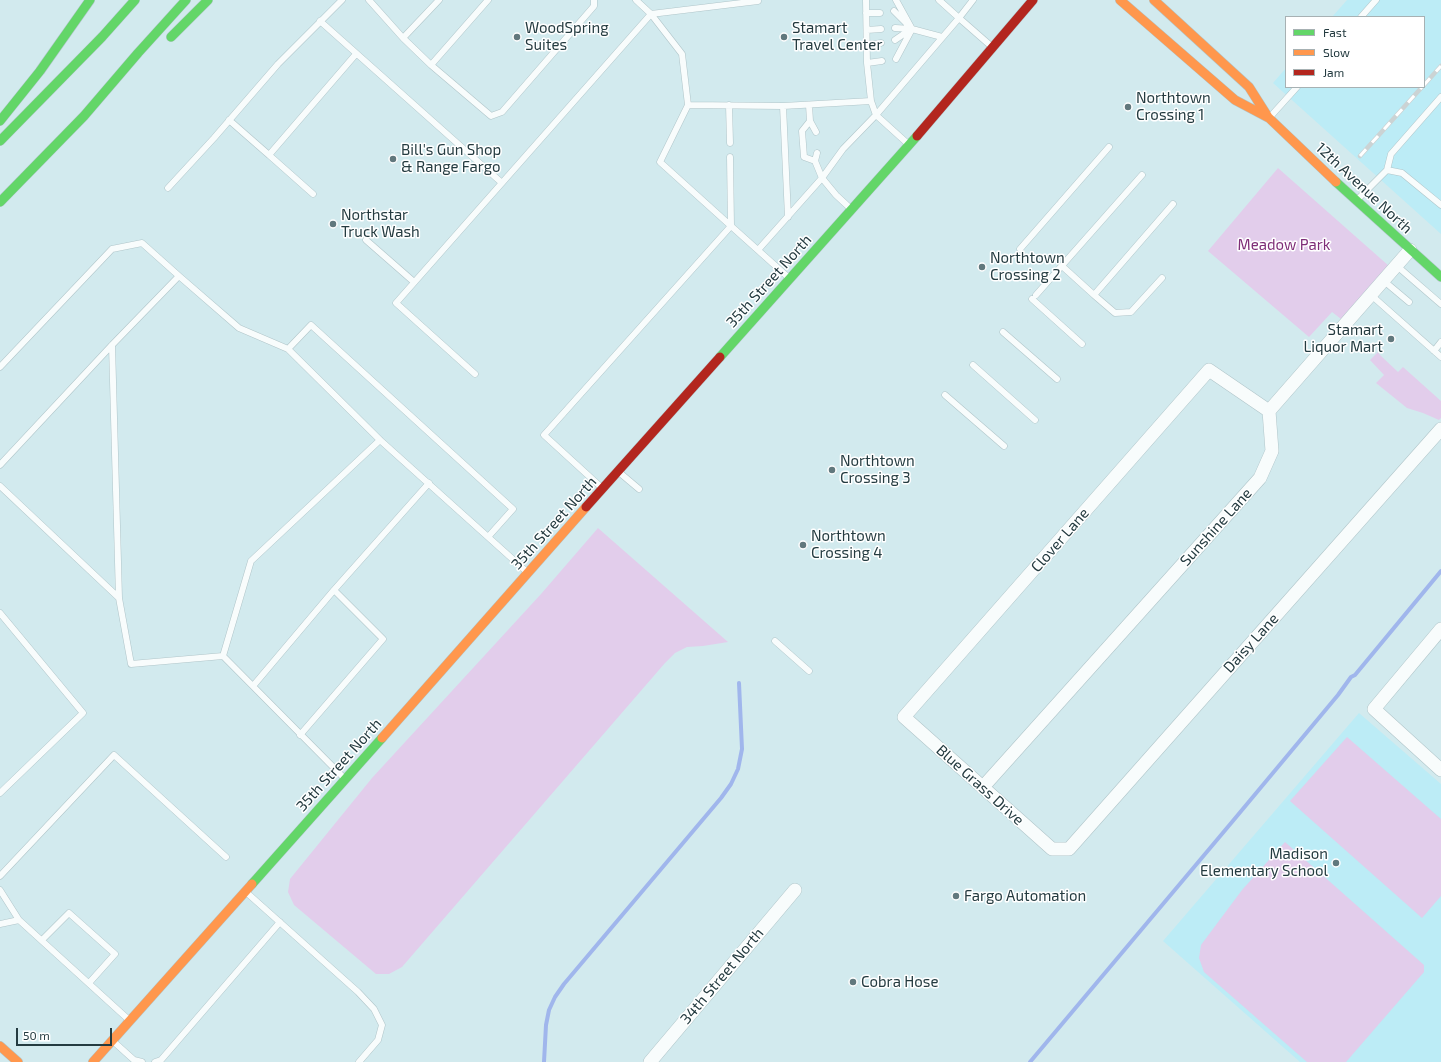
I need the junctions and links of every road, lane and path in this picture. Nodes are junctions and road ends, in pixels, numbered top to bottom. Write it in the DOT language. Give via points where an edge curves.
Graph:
graph roads {
  1 [pos="90,0"];
  2 [pos="135,0"];
  3 [pos="186,0"];
  4 [pos="208,0"];
  5 [pos="342,0"];
  6 [pos="369,0"];
  7 [pos="439,0"];
  8 [pos="488,0"];
  9 [pos="594,0"];
  10 [pos="636,0"];
  11 [pos="866,0"];
  12 [pos="896,0"];
  13 [pos="939,0"];
  14 [pos="973,0"];
  15 [pos="1033,0"];
  16 [pos="1120,0"];
  17 [pos="1154,0"];
  18 [pos="1376,0"];
  19 [pos="758,1"];
  20 [pos="894,11"];
  21 [pos="866,13"];
  22 [pos="880,13"];
  23 [pos="651,14"];
  24 [pos="1362,16"];
  25 [pos="959,18"];
  26 [pos="320,21"];
  27 [pos="895,28"];
  28 [pos="912,28"];
  29 [pos="881,29"];
  30 [pos="867,30"];
  31 [pos="942,37"];
  32 [pos="403,38"];
  33 [pos="895,40"];
  34 [pos="165,43"];
  35 [pos="881,43"];
  36 [pos="867,45"];
  37 [pos="993,48"];
  38 [pos="356,54"];
  39 [pos="896,59"];
  40 [pos="882,61"];
  41 [pos="867,62"];
  42 [pos="431,65"];
  43 [pos="131,75"];
  44 [pos="1296,88"];
  45 [pos="1441,97"];
  46 [pos="871,101"];
  47 [pos="688,105"];
  48 [pos="729,105"];
  49 [pos="810,105"];
  50 [pos="783,106"];
  51 [pos="876,115"];
  52 [pos="84,116"];
  53 [pos="1268,118"];
  54 [pos="0,120"];
  55 [pos="229,120"];
  56 [pos="810,120"];
  57 [pos="816,132"];
  58 [pos="0,141"];
  59 [pos="730,143"];
  60 [pos="909,145"];
  61 [pos="1109,147"];
  62 [pos="817,153"];
  63 [pos="269,155"];
  64 [pos="730,157"];
  65 [pos="815,162"];
  66 [pos="1388,170"];
  67 [pos="1142,175"];
  68 [pos="822,178"];
  69 [pos="502,183"];
  70 [pos="168,188"];
  71 [pos="313,194"];
  72 [pos="1356,201"];
  73 [pos="0,202"];
  74 [pos="1173,204"];
  75 [pos="1441,205"];
  76 [pos="852,209"];
  77 [pos="788,217"];
  78 [pos="731,226"];
  79 [pos="366,240"];
  80 [pos="1020,249"];
  81 [pos="758,250"];
  82 [pos="1410,250"];
  83 [pos="1062,266"];
  84 [pos="1397,266"];
  85 [pos="178,276"];
  86 [pos="1441,277"];
  87 [pos="790,278"];
  88 [pos="1162,278"];
  89 [pos="1384,280"];
  90 [pos="414,282"];
  91 [pos="1094,295"];
  92 [pos="1371,295"];
  93 [pos="1409,302"];
  94 [pos="1441,304"];
  95 [pos="1003,332"];
  96 [pos="1441,342"];
  97 [pos="1082,344"];
  98 [pos="112,345"];
  99 [pos="288,349"];
  100 [pos="1434,351"];
  101 [pos="1441,357"];
  102 [pos="973,365"];
  103 [pos="0,367"];
  104 [pos="475,374"];
  105 [pos="1057,379"];
  106 [pos="945,395"];
  107 [pos="1269,411"];
  108 [pos="1035,420"];
  109 [pos="1441,429"];
  110 [pos="380,440"];
  111 [pos="1004,446"];
  112 [pos="0,465"];
  113 [pos="619,472"];
  114 [pos="429,483"];
  115 [pos="0,486"];
  116 [pos="603,489"];
  117 [pos="639,489"];
  118 [pos="488,537"];
  119 [pos="528,573"];
  120 [pos="334,590"];
  121 [pos="119,598"];
  122 [pos="0,613"];
  123 [pos="1441,630"];
  124 [pos="775,641"];
  125 [pos="223,656"];
  126 [pos="809,671"];
  127 [pos="253,686"];
  128 [pos="904,717"];
  129 [pos="300,735"];
  130 [pos="1441,770"];
  131 [pos="345,779"];
  132 [pos="983,787"];
  133 [pos="0,793"];
  134 [pos="1057,849"];
  135 [pos="226,857"];
  136 [pos="0,876"];
  137 [pos="0,890"];
  138 [pos="795,890"];
  139 [pos="245,891"];
  140 [pos="19,920"];
  141 [pos="280,922"];
  142 [pos="0,924"];
  143 [pos="42,940"];
  144 [pos="89,984"];
  145 [pos="130,1021"];
  146 [pos="113,1040"];
  147 [pos="0,1046"];
  148 [pos="18,1062"];
  149 [pos="93,1062"];
  150 [pos="142,1062"];
  151 [pos="155,1062"];
  152 [pos="359,1062"];
  153 [pos="650,1062"];
  1 -- 54 [label="main road" via="40,71"];
  2 -- 58 [label="main road"];
  3 -- 52 [label="main road"];
  4 -- 34 [label="main road"];
  5 -- 26 [label="lane"];
  6 -- 32 [label="lane"];
  7 -- 32 [label="lane"];
  8 -- 42 [label="lane"];
  9 -- 42 [label="lane" via="594,6 502,112 491,116"];
  10 -- 23 [label="lane"];
  11 -- 21 [label="lane"];
  12 -- 28 [label="lane"];
  13 -- 25 [label="lane"];
  14 -- 25 [label="lane"];
  15 -- 37 [label="main road, 35th Street North"];
  16 -- 53 [label="main road, 12th Avenue North" via="1235,100"];
  17 -- 53 [label="main road, 12th Avenue North" via="1249,87"];
  18 -- 24 [label="lane"];
  19 -- 23 [label="lane"];
  20 -- 28 [label="lane"];
  21 -- 22 [label="lane"];
  21 -- 30 [label="lane"];
  23 -- 47 [label="lane" via="682,54"];
  23 -- 69 [label="lane"];
  25 -- 31 [label="lane"];
  25 -- 37 [label="lane"];
  26 -- 38 [label="lane"];
  26 -- 55 [label="lane"];
  27 -- 28 [label="lane"];
  28 -- 31 [label="lane"];
  28 -- 33 [label="lane"];
  28 -- 39 [label="lane"];
  29 -- 30 [label="lane"];
  30 -- 36 [label="lane"];
  31 -- 51 [label="lane"];
  32 -- 42 [label="lane"];
  35 -- 36 [label="lane"];
  36 -- 41 [label="lane"];
  37 -- 60 [label="main road, 35th Street North"];
  38 -- 63 [label="lane"];
  38 -- 69 [label="lane"];
  40 -- 41 [label="lane"];
  41 -- 46 [label="lane"];
  43 -- 52 [label="main road"];
  44 -- 53 [label="lane"];
  45 -- 66 [label="lane" via="1391,154"];
  46 -- 49 [label="lane"];
  46 -- 51 [label="lane"];
  47 -- 48 [label="lane"];
  47 -- 78 [label="lane" via="660,162"];
  48 -- 50 [label="lane"];
  48 -- 59 [label="lane"];
  49 -- 50 [label="lane"];
  49 -- 56 [label="lane"];
  50 -- 77 [label="lane"];
  51 -- 60 [label="lane"];
  51 -- 68 [label="lane"];
  52 -- 73 [label="main road"];
  53 -- 72 [label="main road, 12th Avenue North"];
  55 -- 63 [label="lane"];
  55 -- 70 [label="lane"];
  56 -- 57 [label="lane"];
  56 -- 65 [label="lane" via="802,131 804,156"];
  60 -- 76 [label="main road, 35th Street North"];
  61 -- 80 [label="lane"];
  62 -- 65 [label="lane"];
  63 -- 71 [label="lane"];
  64 -- 78 [label="lane"];
  65 -- 68 [label="lane"];
  66 -- 72 [label="lane"];
  66 -- 75 [label="lane" via="1402,173"];
  67 -- 83 [label="lane"];
  68 -- 76 [label="lane"];
  68 -- 77 [label="lane"];
  69 -- 90 [label="lane"];
  72 -- 82 [label="main road, 12th Avenue North"];
  74 -- 91 [label="lane"];
  76 -- 87 [label="main road, 35th Street North"];
  77 -- 81 [label="lane"];
  78 -- 81 [label="lane"];
  78 -- 116 [label="lane" via="544,435"];
  79 -- 90 [label="lane"];
  81 -- 87 [label="lane"];
  82 -- 84 [label="street"];
  82 -- 86 [label="main road, 12th Avenue North"];
  83 -- 91 [label="lane"];
  83 -- 97 [label="lane" via="1034,297"];
  84 -- 89 [label="street"];
  84 -- 94 [label="lane"];
  85 -- 98 [label="lane"];
  85 -- 99 [label="lane" via="239,328"];
  85 -- 103 [label="lane" via="142,243 112,249"];
  87 -- 113 [label="main road, 35th Street North"];
  88 -- 91 [label="lane" via="1131,312 1115,313"];
  89 -- 92 [label="street"];
  89 -- 93 [label="lane"];
  90 -- 104 [label="lane" via="396,303"];
  92 -- 100 [label="lane"];
  92 -- 107 [label="street"];
  95 -- 105 [label="lane"];
  96 -- 100 [label="lane"];
  98 -- 112 [label="lane"];
  98 -- 121 [label="lane"];
  99 -- 110 [label="lane"];
  99 -- 118 [label="lane" via="311,325 513,509"];
  100 -- 101 [label="lane"];
  102 -- 108 [label="lane"];
  106 -- 111 [label="lane"];
  107 -- 128 [label="street, Clover Lane" via="1209,370"];
  107 -- 132 [label="street, Sunshine Lane" via="1272,451 1260,478"];
  109 -- 134 [label="street, Daisy Lane" via="1069,848"];
  110 -- 114 [label="lane"];
  110 -- 125 [label="lane" via="251,561"];
  113 -- 116 [label="main road, 35th Street North"];
  113 -- 117 [label="lane"];
  114 -- 118 [label="lane"];
  114 -- 120 [label="lane"];
  115 -- 121 [label="lane"];
  116 -- 119 [label="main road, 35th Street North"];
  118 -- 119 [label="lane"];
  119 -- 131 [label="main road, 35th Street North"];
  120 -- 127 [label="lane"];
  120 -- 129 [label="lane" via="383,639"];
  121 -- 125 [label="lane" via="131,664"];
  122 -- 133 [label="lane" via="83,713"];
  123 -- 130 [label="street" via="1374,709"];
  124 -- 126 [label="lane"];
  125 -- 127 [label="lane"];
  127 -- 129 [label="lane"];
  128 -- 132 [label="street, Blue Grass Drive"];
  129 -- 131 [label="lane"];
  131 -- 139 [label="main road, 35th Street North"];
  132 -- 134 [label="street, Blue Grass Drive" via="1052,849"];
  135 -- 136 [label="lane" via="114,755"];
  137 -- 140 [label="lane"];
  138 -- 153 [label="street, 34th Street North"];
  139 -- 141 [label="lane"];
  139 -- 145 [label="main road, 35th Street North"];
  140 -- 142 [label="lane"];
  140 -- 143 [label="lane"];
  141 -- 151 [label="lane" via="161,1060"];
  141 -- 152 [label="lane" via="374,1009 382,1025 378,1040"];
  143 -- 144 [label="lane"];
  143 -- 144 [label="lane" via="69,913 115,954"];
  144 -- 145 [label="lane"];
  145 -- 146 [label="main road, 35th Street North"];
  146 -- 149 [label="main road, 35th Street North"];
  146 -- 150 [label="lane" via="134,1060"];
  147 -- 148 [label="main road"];
}
